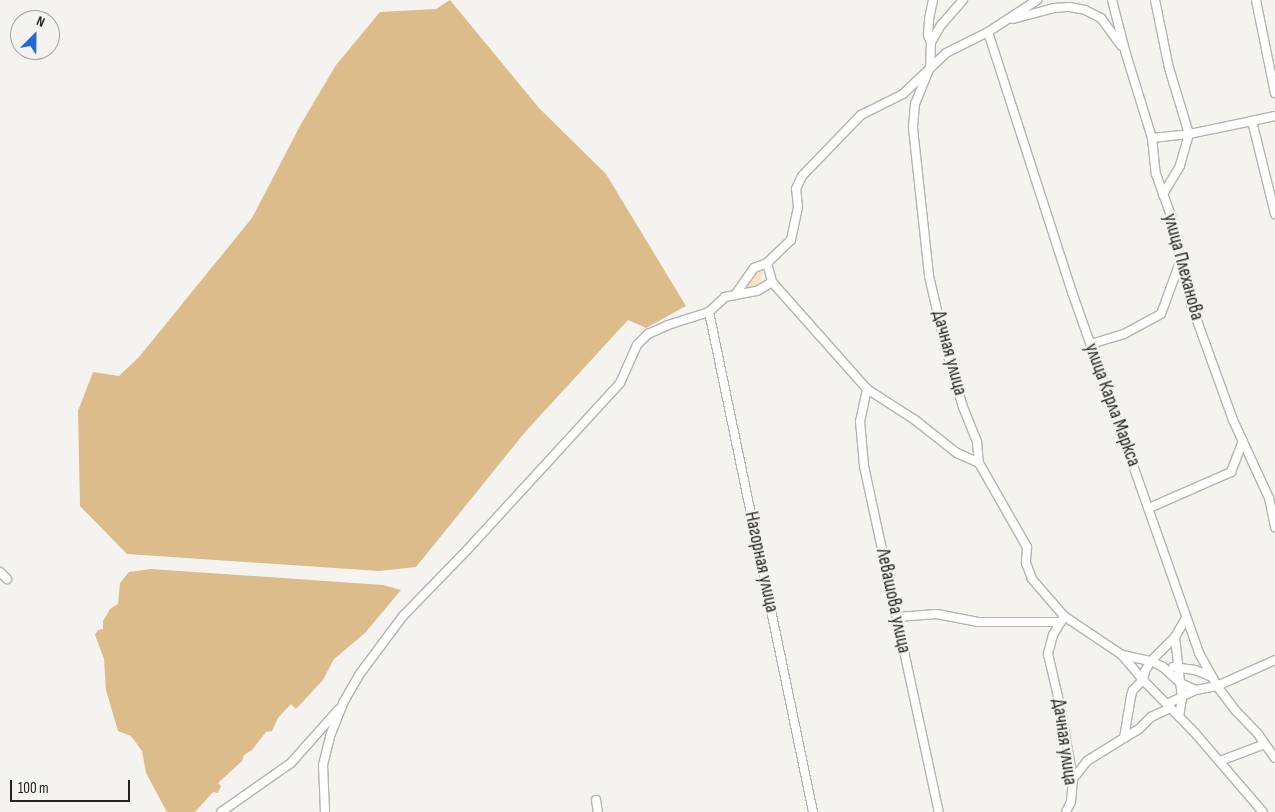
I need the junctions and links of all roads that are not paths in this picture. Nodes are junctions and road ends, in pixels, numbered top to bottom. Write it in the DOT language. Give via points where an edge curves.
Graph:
graph roads {
  1 [pos="933,0"];
  2 [pos="964,0"];
  3 [pos="1036,0"];
  4 [pos="1112,0"];
  5 [pos="1155,0"];
  6 [pos="1256,0"];
  7 [pos="1006,21"];
  8 [pos="988,32"];
  9 [pos="931,42"];
  10 [pos="1126,55"];
  11 [pos="930,68"];
  12 [pos="1275,93"];
  13 [pos="1275,116"];
  14 [pos="1252,120"];
  15 [pos="1189,134"];
  16 [pos="1152,138"];
  17 [pos="1163,194"];
  18 [pos="1275,214"];
  19 [pos="1180,260"];
  20 [pos="767,263"];
  21 [pos="772,282"];
  22 [pos="735,295"];
  23 [pos="709,312"];
  24 [pos="1091,344"];
  25 [pos="867,389"];
  26 [pos="1243,441"];
  27 [pos="979,463"];
  28 [pos="1149,508"];
  29 [pos="1275,527"];
  30 [pos="0,572"];
  31 [pos="7,579"];
  32 [pos="897,617"];
  33 [pos="1186,618"];
  34 [pos="1062,619"];
  35 [pos="1175,637"];
  36 [pos="1122,655"];
  37 [pos="1275,660"];
  38 [pos="1151,661"];
  39 [pos="1163,667"];
  40 [pos="1178,667"];
  41 [pos="1212,677"];
  42 [pos="1144,680"];
  43 [pos="1180,683"];
  44 [pos="1217,686"];
  45 [pos="1196,690"];
  46 [pos="1182,698"];
  47 [pos="342,706"];
  48 [pos="1169,706"];
  49 [pos="1179,716"];
  50 [pos="1124,738"];
  51 [pos="1266,744"];
  52 [pos="1275,758"];
  53 [pos="1220,761"];
  54 [pos="1073,779"];
  55 [pos="596,800"];
  56 [pos="221,812"];
  57 [pos="325,812"];
  58 [pos="598,812"];
  59 [pos="813,812"];
  60 [pos="939,812"];
  61 [pos="1066,812"];
  62 [pos="1263,812"];
  1 -- 9 [label="street" via="928,27"];
  2 -- 9 [label="street"];
  3 -- 7 [label="street"];
  4 -- 10 [label="street, улица Плеханова"];
  5 -- 15 [label="street" via="1169,68"];
  6 -- 12 [label="street"];
  7 -- 8 [label="street"];
  7 -- 10 [label="street" via="1054,8 1070,6 1085,10 1101,18 1112,30"];
  8 -- 11 [label="street" via="946,53"];
  8 -- 24 [label="street, улица Карла Маркса" via="1037,191"];
  9 -- 11 [label="street"];
  10 -- 16 [label="street, улица Плеханова"];
  11 -- 20 [label="street" via="903,94 861,115 802,176 796,189 798,207 791,240"];
  11 -- 27 [label="street, Дачная улица" via="916,104 913,128 930,276 946,348 977,442"];
  13 -- 14 [label="street"];
  14 -- 15 [label="street"];
  14 -- 18 [label="street"];
  15 -- 16 [label="street"];
  15 -- 17 [label="street" via="1180,166"];
  16 -- 17 [label="street, улица Плеханова" via="1156,174"];
  17 -- 19 [label="street, улица Плеханова"];
  19 -- 24 [label="street" via="1161,314 1124,334"];
  19 -- 26 [label="street, улица Плеханова" via="1191,304"];
  20 -- 21 [label="street"];
  20 -- 22 [label="street" via="754,268"];
  21 -- 22 [label="street" via="757,291"];
  21 -- 25 [label="street"];
  22 -- 23 [label="street" via="726,297"];
  23 -- 47 [label="street" via="648,334 637,345 620,383 404,616 363,668"];
  23 -- 59 [label="street, Нагорная улица"];
  24 -- 28 [label="street, улица Карла Маркса"];
  25 -- 27 [label="street" via="957,453"];
  25 -- 32 [label="street, Левашова улица" via="860,421 864,466"];
  26 -- 28 [label="street" via="1231,472"];
  26 -- 29 [label="street, улица Плеханова" via="1269,498"];
  27 -- 34 [label="street, Дачная улица" via="1027,547 1026,563 1032,579"];
  28 -- 33 [label="street, улица Карла Маркса"];
  30 -- 31 [label="street"];
  32 -- 34 [label="street" via="937,614 978,622"];
  32 -- 60 [label="street, Левашова улица"];
  33 -- 35 [label="street"];
  33 -- 41 [label="street, улица Карла Маркса"];
  34 -- 36 [label="street, Дачная улица"];
  34 -- 54 [label="street, Дачная улица" via="1048,654"];
  35 -- 38 [label="street"];
  35 -- 40 [label="street"];
  36 -- 38 [label="street, Дачная улица"];
  36 -- 42 [label="street"];
  37 -- 44 [label="street"];
  38 -- 39 [label="street, Дачная улица"];
  38 -- 42 [label="street"];
  39 -- 40 [label="street"];
  39 -- 43 [label="street, Дачная улица"];
  40 -- 41 [label="street"];
  40 -- 43 [label="street"];
  41 -- 44 [label="street, улица Карла Маркса"];
  42 -- 48 [label="street"];
  42 -- 50 [label="street" via="1130,696"];
  43 -- 45 [label="street, Дачная улица"];
  43 -- 46 [label="street"];
  44 -- 45 [label="street"];
  44 -- 51 [label="street, улица Карла Маркса"];
  45 -- 46 [label="street"];
  46 -- 48 [label="street"];
  46 -- 49 [label="street"];
  47 -- 56 [label="street" via="291,764"];
  47 -- 57 [label="street" via="325,751"];
  48 -- 49 [label="street"];
  48 -- 50 [label="street"];
  49 -- 53 [label="street"];
  50 -- 54 [label="street" via="1087,760"];
  51 -- 52 [label="street, улица Карла Маркса"];
  51 -- 53 [label="street"];
  53 -- 62 [label="street"];
  54 -- 61 [label="street, Дачная улица" via="1071,802"];
  55 -- 58 [label="street"];
}
